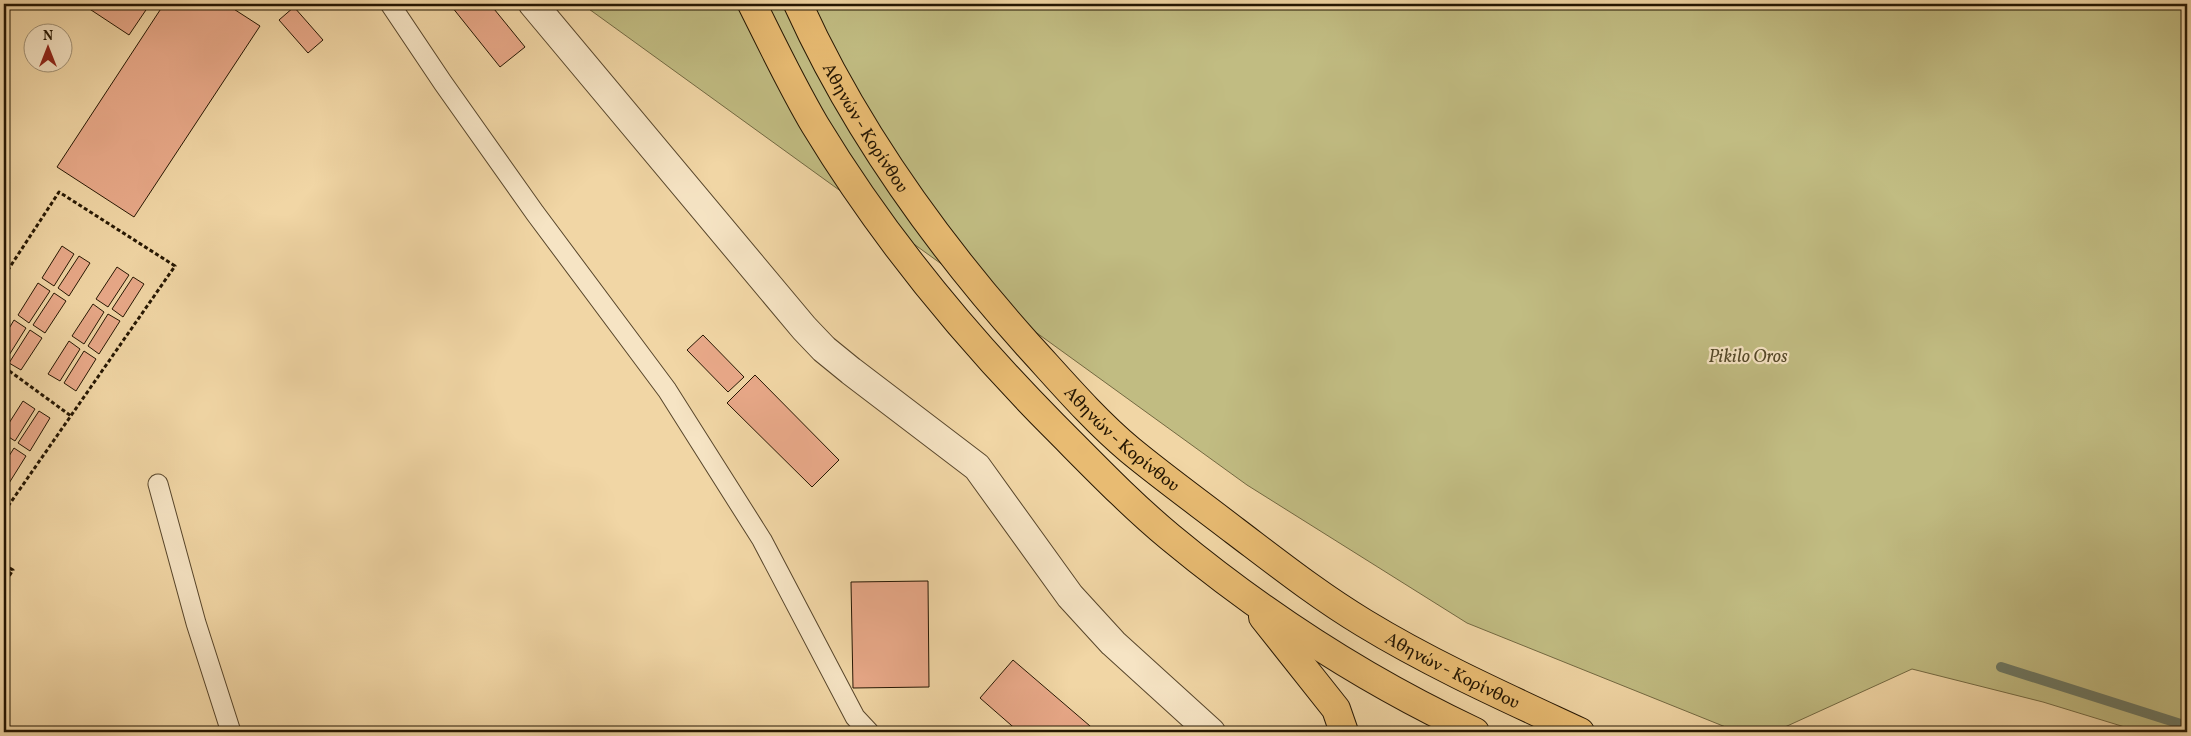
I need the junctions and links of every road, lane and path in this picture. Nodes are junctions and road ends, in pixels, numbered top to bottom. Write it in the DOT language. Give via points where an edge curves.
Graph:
graph roads {
  1 [pos="390,4"];
  2 [pos="533,4"];
  3 [pos="752,4"];
  4 [pos="798,4"];
  5 [pos="4,276"];
  6 [pos="4,368"];
  7 [pos="71,416"];
  8 [pos="158,484"];
  9 [pos="4,512"];
  10 [pos="4,565"];
  11 [pos="4,584"];
  12 [pos="1243,593"];
  13 [pos="231,732"];
  14 [pos="869,732"];
  15 [pos="1211,732"];
  16 [pos="1344,732"];
  17 [pos="1475,732"];
  18 [pos="1580,732"];
  1 -- 14 [label="lane" via="535,213 667,390 737,498 855,717"];
  2 -- 15 [label="street" via="804,328 851,371 977,466 1070,596 1113,643"];
  3 -- 12 [label="highway, Αθηνών - Κορίνθου" via="825,141 910,264 962,328 1096,468 1170,537"];
  4 -- 18 [label="highway, Αθηνών - Κορίνθου" via="852,109 908,197 994,307 1063,384 1129,449 1266,555 1364,622 1479,686"];
  5 -- 7 [label="path" via="59,192 176,266"];
  6 -- 7 [label="path"];
  7 -- 9 [label="path"];
  8 -- 13 [label="lane" via="196,622"];
  10 -- 11 [label="path" via="13,570"];
  12 -- 16 [label="highway" via="1336,709"];
  12 -- 17 [label="highway, Αθηνών - Κορίνθου" via="1340,661"];
}
